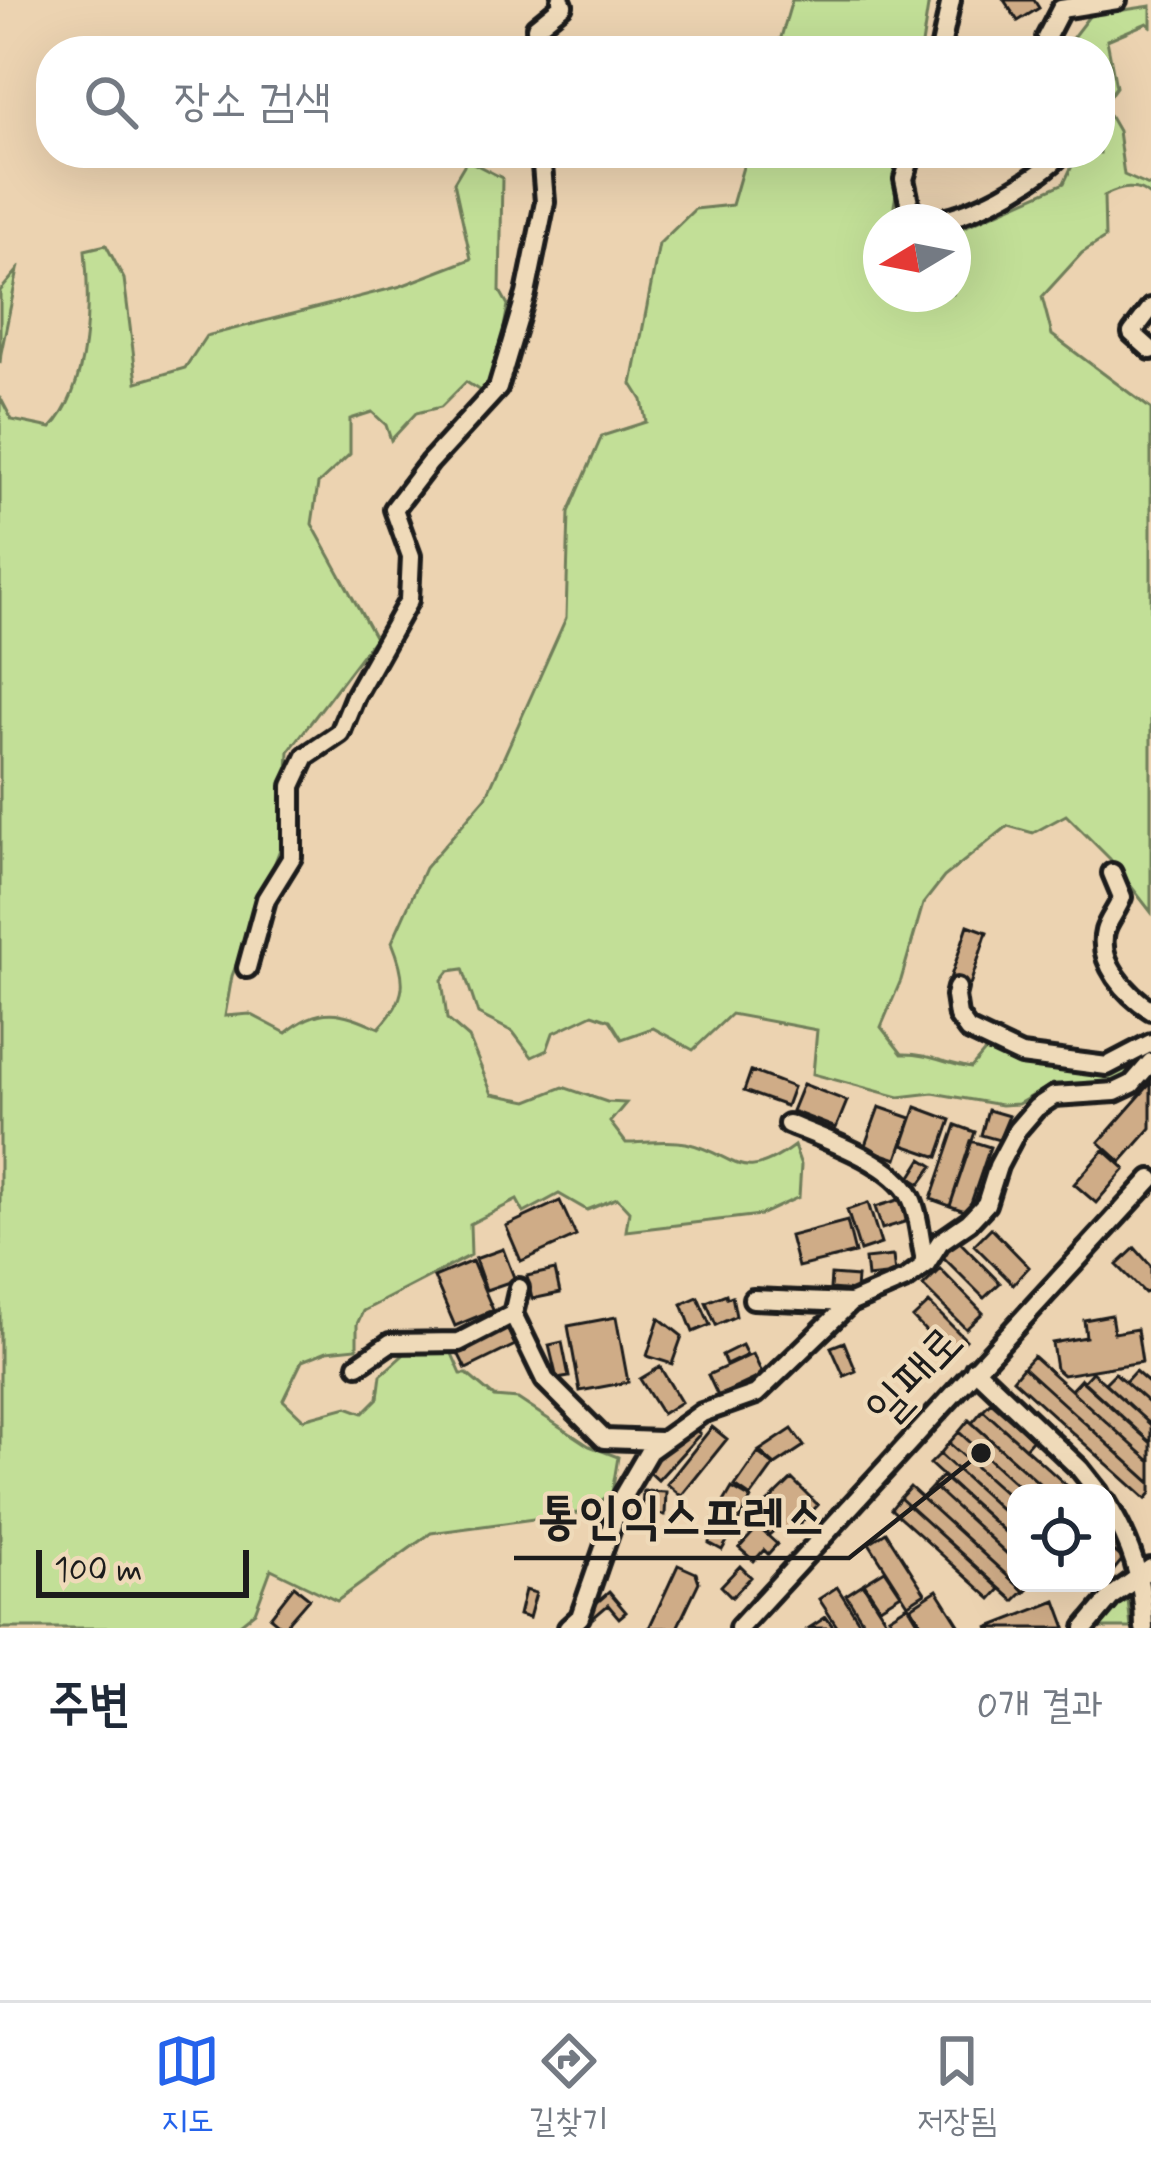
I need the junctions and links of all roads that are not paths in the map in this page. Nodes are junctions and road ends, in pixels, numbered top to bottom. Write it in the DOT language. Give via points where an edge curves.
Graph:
graph roads {
  1 [pos="561,0"];
  2 [pos="951,0"];
  3 [pos="1117,0"];
  4 [pos="1085,2"];
  5 [pos="536,36"];
  6 [pos="943,36"];
  7 [pos="1047,36"];
  8 [pos="542,168"];
  9 [pos="907,168"];
  10 [pos="1045,168"];
  11 [pos="1151,308"];
  12 [pos="1151,350"];
  13 [pos="1112,874"];
  14 [pos="247,968"];
  15 [pos="957,988"];
  16 [pos="1151,1010"];
  17 [pos="1151,1043"];
  18 [pos="1151,1062"];
  19 [pos="788,1124"];
  20 [pos="1151,1179"];
  21 [pos="926,1264"];
  22 [pos="518,1288"];
  23 [pos="753,1299"];
  24 [pos="850,1304"];
  25 [pos="513,1314"];
  26 [pos="358,1365"];
  27 [pos="975,1370"];
  28 [pos="661,1441"];
  29 [pos="1092,1484"];
  30 [pos="1115,1519"];
  31 [pos="1146,1571"];
  32 [pos="568,1628"];
  33 [pos="739,1628"];
  34 [pos="1085,1628"];
  35 [pos="1144,1628"];
  1 -- 5 [label="street"];
  2 -- 6 [label="street"];
  3 -- 4 [label="street"];
  4 -- 7 [label="street" via="1061,9"];
  8 -- 14 [label="street" via="545,202 498,388 394,509 411,556 409,600 340,733 306,756 292,786 292,857 266,898"];
  9 -- 10 [label="street" via="912,215 934,220"];
  11 -- 12 [label="street" via="1132,333"];
  13 -- 16 [label="street" via="1122,897 1106,927 1106,952 1112,972"];
  15 -- 17 [label="street" via="958,1016 968,1030 1021,1055 1107,1066"];
  18 -- 21 [label="street" via="1115,1092 1054,1096 1036,1108 998,1166 986,1204"];
  19 -- 21 [label="street" via="895,1177 911,1198"];
  20 -- 27 [label="street, 일패로"];
  21 -- 24 [label="street"];
  22 -- 25 [label="street"];
  23 -- 24 [label="street"];
  24 -- 28 [label="street" via="756,1394 702,1413"];
  25 -- 26 [label="street" via="459,1342 390,1343"];
  25 -- 28 [label="street" via="545,1380 604,1439"];
  27 -- 29 [label="street"];
  27 -- 33 [label="street, 일패로"];
  28 -- 32 [label="street" via="621,1499 580,1617"];
  30 -- 31 [label="street"];
  31 -- 34 [label="street"];
  31 -- 35 [label="street"];
}
